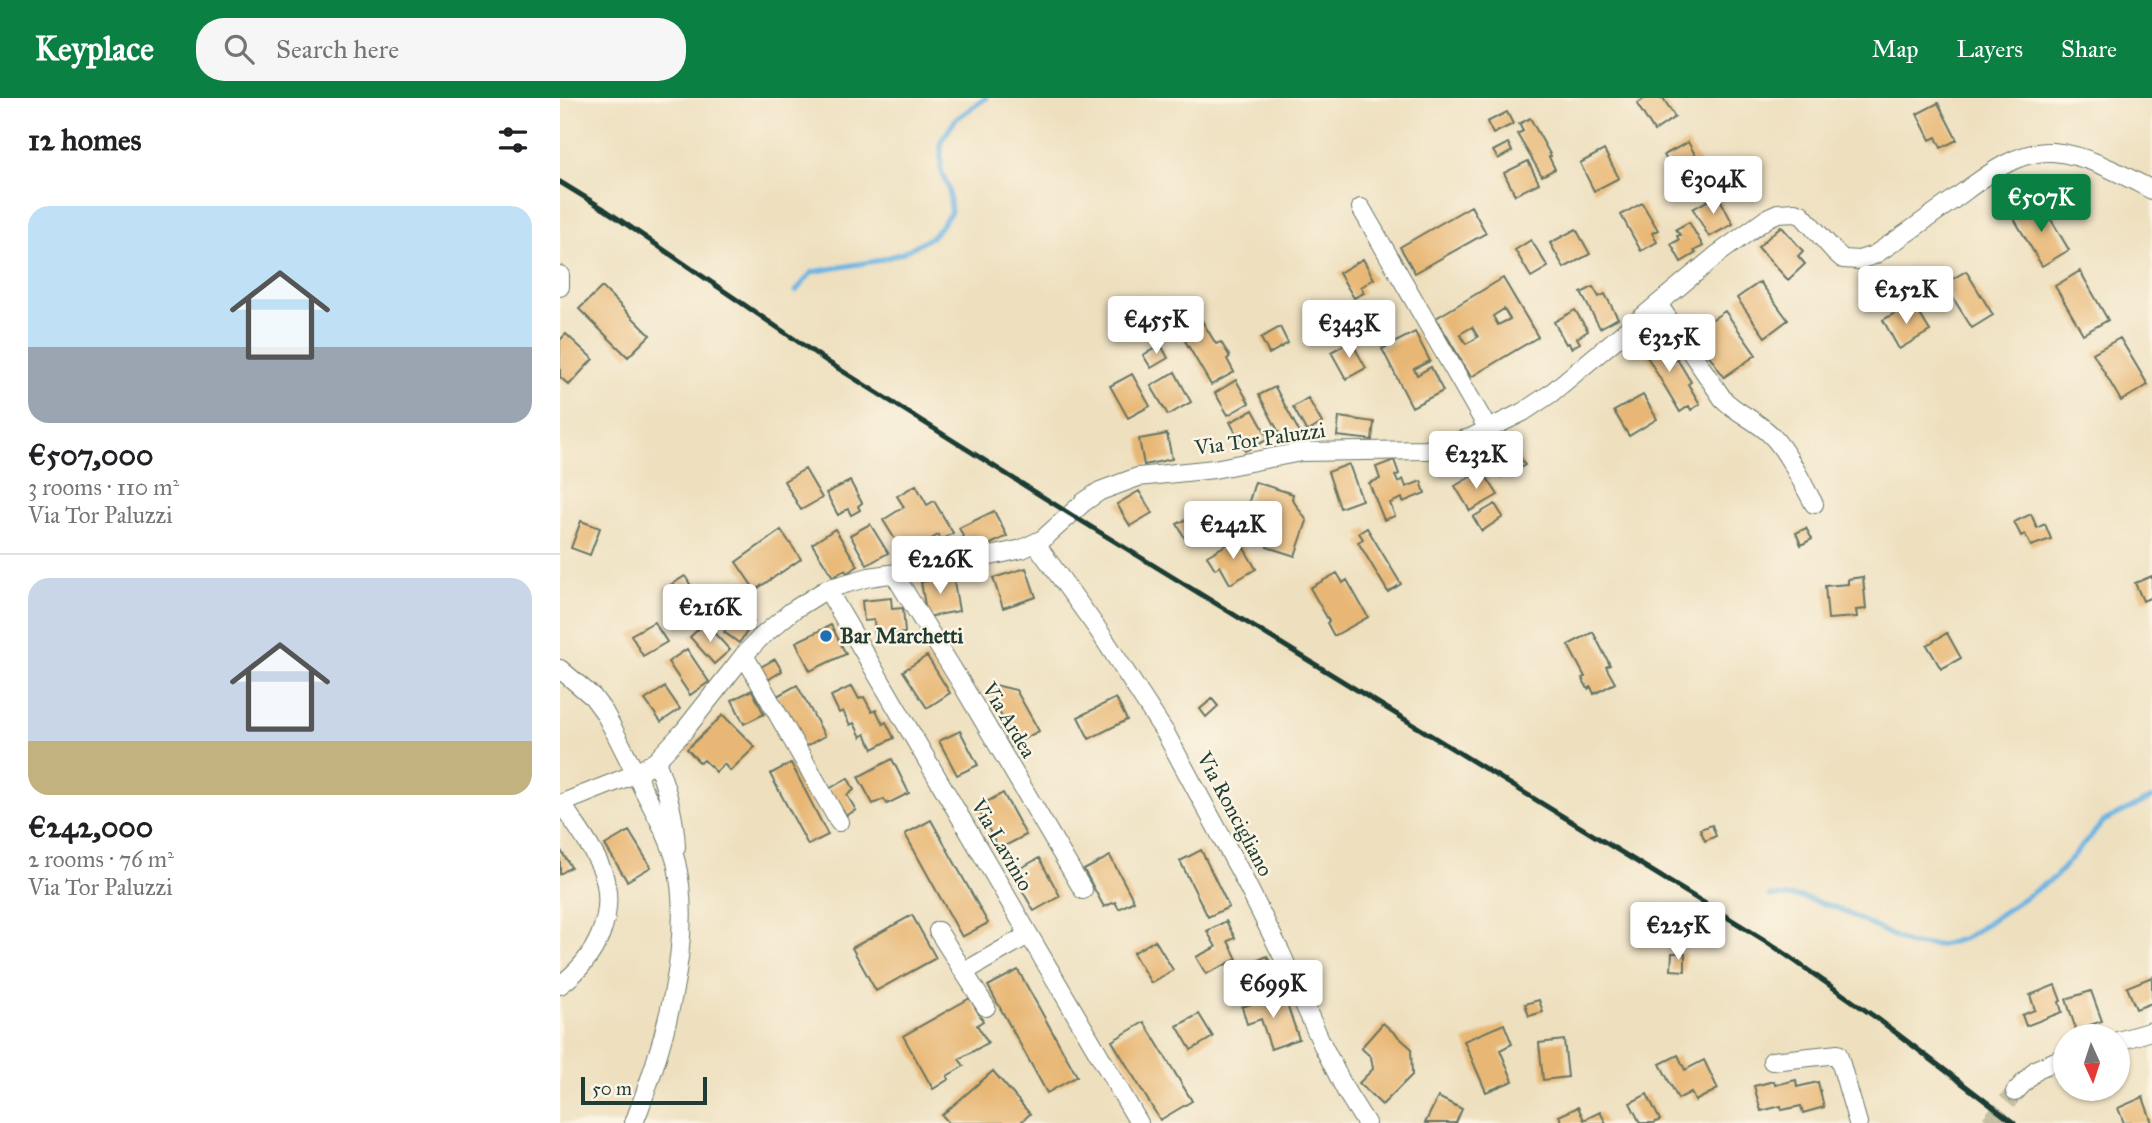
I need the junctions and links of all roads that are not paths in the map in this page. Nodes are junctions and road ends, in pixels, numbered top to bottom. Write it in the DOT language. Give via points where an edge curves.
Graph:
graph roads {
  1 [pos="2152,190"];
  2 [pos="1361,208"];
  3 [pos="560,275"];
  4 [pos="560,287"];
  5 [pos="1658,304"];
  6 [pos="1488,429"];
  7 [pos="1814,505"];
  8 [pos="1035,544"];
  9 [pos="894,574"];
  10 [pos="828,589"];
  11 [pos="744,655"];
  12 [pos="560,669"];
  13 [pos="656,761"];
  14 [pos="635,774"];
  15 [pos="561,804"];
  16 [pos="839,822"];
  17 [pos="676,864"];
  18 [pos="1083,890"];
  19 [pos="938,931"];
  20 [pos="1028,935"];
  21 [pos="964,972"];
  22 [pos="560,985"];
  23 [pos="986,1007"];
  24 [pos="2152,1031"];
  25 [pos="2130,1037"];
  26 [pos="1772,1061"];
  27 [pos="2053,1062"];
  28 [pos="2015,1092"];
  29 [pos="634,1123"];
  30 [pos="1139,1123"];
  31 [pos="1366,1123"];
  32 [pos="1858,1123"];
  1 -- 5 [label="street, Via Tor Paluzzi" via="2080,158 2054,152 2031,154 1989,174 1863,260 1839,257 1798,213 1773,215"];
  2 -- 6 [label="street"];
  3 -- 4 [label="street"];
  5 -- 6 [label="street, Via Tor Paluzzi" via="1561,386"];
  5 -- 7 [label="street" via="1723,398 1775,440"];
  6 -- 8 [label="street, Via Tor Paluzzi" via="1427,450 1301,452 1138,477 1100,491"];
  8 -- 9 [label="street, Via Tor Paluzzi"];
  8 -- 31 [label="street, Via Roncigliano" via="1166,734"];
  9 -- 10 [label="street, Via Tor Paluzzi"];
  9 -- 18 [label="street, Via Ardea"];
  10 -- 11 [label="street, Via Tor Paluzzi" via="785,616"];
  10 -- 20 [label="street, Via Lavinio"];
  11 -- 13 [label="street, Via Tor Paluzzi"];
  11 -- 16 [label="street"];
  12 -- 14 [label="street" via="601,707"];
  13 -- 14 [label="street, Via Tor Paluzzi"];
  13 -- 17 [label="street" via="675,825"];
  14 -- 15 [label="street, Via Tor Paluzzi"];
  14 -- 17 [label="street"];
  15 -- 22 [label="street" via="599,863 607,904 592,954"];
  17 -- 29 [label="street" via="681,916 677,970"];
  19 -- 21 [label="street"];
  20 -- 21 [label="street"];
  20 -- 30 [label="street, Via Lavinio"];
  21 -- 23 [label="street"];
  24 -- 25 [label="street"];
  26 -- 32 [label="street" via="1838,1054"];
  27 -- 28 [label="street" via="2037,1069"];
}
